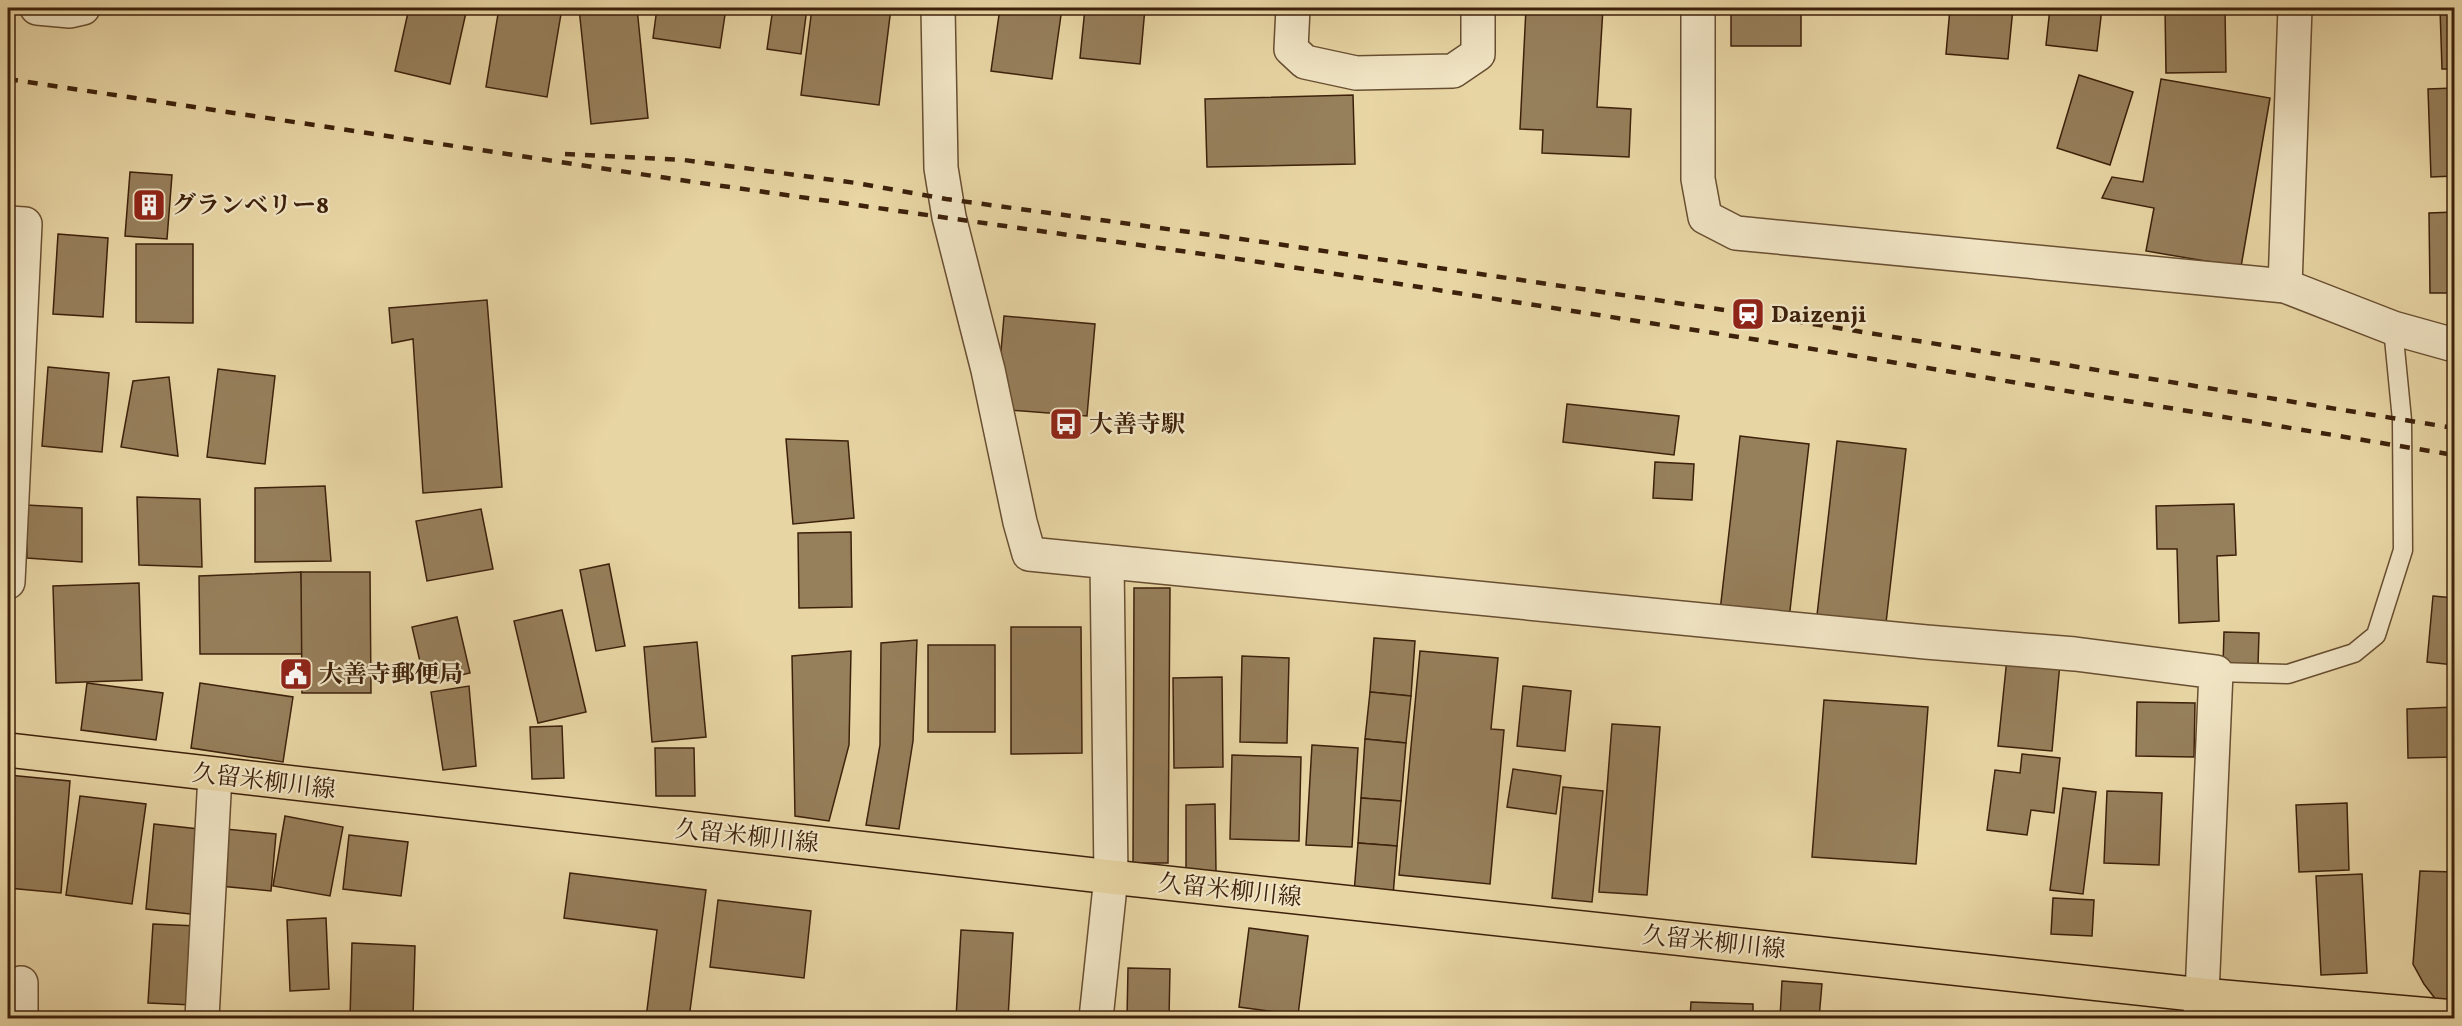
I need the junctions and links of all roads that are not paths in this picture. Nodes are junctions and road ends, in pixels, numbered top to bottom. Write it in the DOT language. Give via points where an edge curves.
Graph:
graph roads {
  1 [pos="37,8"];
  2 [pos="84,8"];
  3 [pos="938,8"];
  4 [pos="1293,8"];
  5 [pos="1478,8"];
  6 [pos="1698,8"];
  7 [pos="2295,8"];
  8 [pos="8,223"];
  9 [pos="2284,286"];
  10 [pos="2393,328"];
  11 [pos="2454,345"];
  12 [pos="1107,562"];
  13 [pos="8,582"];
  14 [pos="2216,672"];
  15 [pos="8,750"];
  16 [pos="215,776"];
  17 [pos="1111,876"];
  18 [pos="21,983"];
  19 [pos="2201,1007"];
  20 [pos="2454,1017"];
  21 [pos="21,1018"];
  22 [pos="202,1018"];
  23 [pos="1096,1018"];
  1 -- 2 [label="street"];
  3 -- 12 [label="street" via="940,168 1029,554"];
  4 -- 5 [label="street" via="1291,49 1305,62 1356,73 1453,71 1478,54"];
  6 -- 9 [label="street" via="1698,179 1705,217 1736,233"];
  7 -- 9 [label="street"];
  8 -- 13 [label="street" via="25,224"];
  9 -- 10 [label="street"];
  10 -- 11 [label="street"];
  10 -- 14 [label="lane" via="2402,420 2403,550 2376,635 2354,653 2288,674"];
  12 -- 14 [label="street" via="2075,654"];
  12 -- 17 [label="street"];
  14 -- 19 [label="street"];
  15 -- 16 [label="main road, 久留米柳川線"];
  16 -- 17 [label="main road, 久留米柳川線"];
  16 -- 22 [label="street"];
  17 -- 19 [label="main road, 久留米柳川線"];
  17 -- 23 [label="street"];
  18 -- 21 [label="street"];
  19 -- 20 [label="main road, 久留米柳川線"];
}
